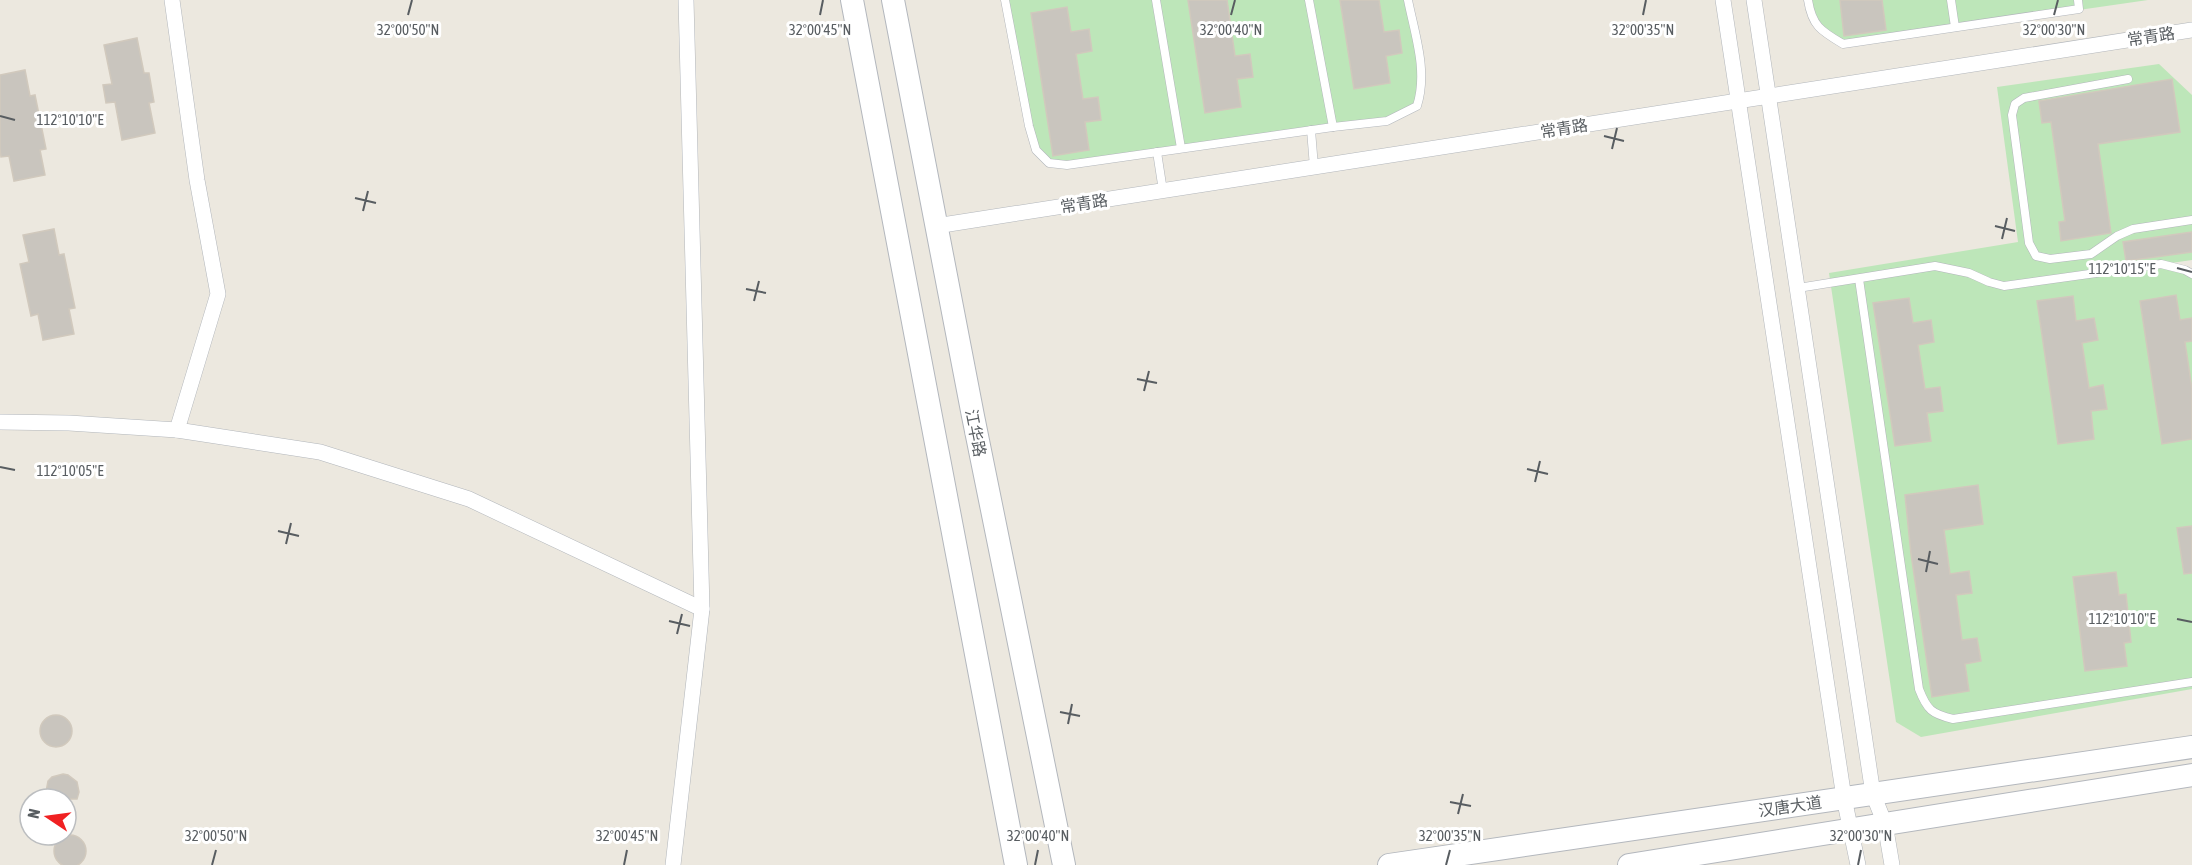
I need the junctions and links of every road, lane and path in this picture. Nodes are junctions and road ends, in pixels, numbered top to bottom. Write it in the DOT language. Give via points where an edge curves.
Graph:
graph roads {
  1 [pos="172,0"];
  2 [pos="686,0"];
  3 [pos="852,0"];
  4 [pos="892,0"];
  5 [pos="1005,0"];
  6 [pos="1156,0"];
  7 [pos="1309,0"];
  8 [pos="1408,0"];
  9 [pos="1723,0"];
  10 [pos="1754,0"];
  11 [pos="1808,0"];
  12 [pos="1951,0"];
  13 [pos="2078,0"];
  14 [pos="1955,27"];
  15 [pos="2192,30"];
  16 [pos="2128,79"];
  17 [pos="1769,96"];
  18 [pos="1738,101"];
  19 [pos="1333,127"];
  20 [pos="1311,130"];
  21 [pos="1181,148"];
  22 [pos="1157,152"];
  23 [pos="1314,167"];
  24 [pos="1163,191"];
  25 [pos="2192,220"];
  26 [pos="936,226"];
  27 [pos="2192,274"];
  28 [pos="1860,279"];
  29 [pos="1798,288"];
  30 [pos="0,423"];
  31 [pos="177,430"];
  32 [pos="702,609"];
  33 [pos="2192,682"];
  34 [pos="2192,747"];
  35 [pos="2192,775"];
  36 [pos="1873,794"];
  37 [pos="1844,798"];
  38 [pos="1885,824"];
  39 [pos="1852,830"];
  40 [pos="673,865"];
  41 [pos="1016,865"];
  42 [pos="1064,865"];
  43 [pos="1389,865"];
  44 [pos="1629,865"];
  45 [pos="1858,865"];
  46 [pos="1892,865"];
  1 -- 31 [label="street" via="197,180 218,294"];
  2 -- 32 [label="street"];
  3 -- 41 [label="main road"];
  4 -- 26 [label="main road, 江华路"];
  5 -- 22 [label="lane" via="1029,126 1036,150 1049,163 1067,165"];
  6 -- 21 [label="lane"];
  7 -- 19 [label="lane"];
  8 -- 19 [label="lane" via="1423,74 1417,106 1387,121"];
  9 -- 18 [label="street"];
  10 -- 17 [label="street"];
  11 -- 14 [label="lane" via="1820,30 1843,44"];
  12 -- 14 [label="lane"];
  13 -- 14 [label="lane" via="2079,9"];
  15 -- 17 [label="street, 常青路"];
  16 -- 25 [label="lane" via="2024,98 2015,104 2013,115 2029,243 2036,256 2050,259 2091,254 2133,229"];
  17 -- 18 [label="street, 常青路"];
  17 -- 29 [label="street"];
  18 -- 23 [label="street, 常青路"];
  18 -- 37 [label="street"];
  19 -- 20 [label="lane"];
  20 -- 21 [label="lane"];
  20 -- 23 [label="lane"];
  21 -- 22 [label="lane"];
  22 -- 24 [label="lane"];
  23 -- 24 [label="street, 常青路"];
  24 -- 26 [label="street, 常青路"];
  26 -- 42 [label="main road, 江华路"];
  27 -- 28 [label="lane" via="2161,264 2004,286 1935,266"];
  28 -- 29 [label="lane"];
  28 -- 33 [label="lane" via="1919,689 1925,705 1938,716 1953,719"];
  29 -- 36 [label="street"];
  30 -- 31 [label="street"];
  31 -- 32 [label="street" via="320,452 469,499"];
  32 -- 40 [label="street"];
  34 -- 36 [label="main road, 汉唐大道"];
  35 -- 38 [label="main road, 汉唐大道"];
  36 -- 37 [label="main road, 汉唐大道"];
  36 -- 38 [label="street"];
  37 -- 39 [label="street"];
  37 -- 43 [label="main road, 汉唐大道"];
  38 -- 39 [label="main road, 汉唐大道"];
  38 -- 46 [label="street"];
  39 -- 44 [label="main road, 汉唐大道"];
  39 -- 45 [label="street"];
}
